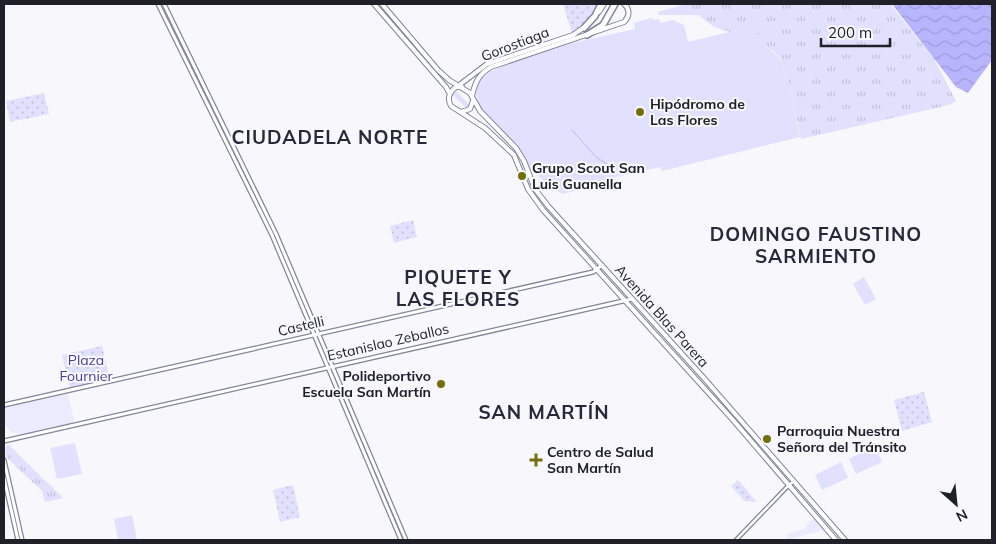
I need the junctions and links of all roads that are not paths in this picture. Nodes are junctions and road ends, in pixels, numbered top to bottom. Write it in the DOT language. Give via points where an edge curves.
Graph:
graph roads {
  1 [pos="158,4"];
  2 [pos="164,4"];
  3 [pos="374,4"];
  4 [pos="382,4"];
  5 [pos="603,4"];
  6 [pos="615,4"];
  7 [pos="624,4"];
  8 [pos="584,28"];
  9 [pos="587,35"];
  10 [pos="521,55"];
  11 [pos="459,86"];
  12 [pos="450,94"];
  13 [pos="472,96"];
  14 [pos="474,101"];
  15 [pos="459,112"];
  16 [pos="602,265"];
  17 [pos="597,270"];
  18 [pos="632,298"];
  19 [pos="625,301"];
  20 [pos="318,334"];
  21 [pos="313,335"];
  22 [pos="332,366"];
  23 [pos="327,368"];
  24 [pos="4,405"];
  25 [pos="4,440"];
  26 [pos="4,460"];
  27 [pos="4,478"];
  28 [pos="794,481"];
  29 [pos="789,484"];
  30 [pos="18,540"];
  31 [pos="22,540"];
  32 [pos="401,540"];
  33 [pos="406,540"];
  34 [pos="736,540"];
  35 [pos="836,540"];
  36 [pos="844,540"];
  1 -- 21 [label="main road" via="272,235"];
  2 -- 20 [label="main road" via="266,211"];
  3 -- 12 [label="main road"];
  4 -- 11 [label="main road" via="438,70"];
  5 -- 8 [label="highway"];
  6 -- 9 [label="highway" via="603,25"];
  7 -- 9 [label="main road, Gorostiaga" via="629,12 626,21"];
  8 -- 10 [label="main road, Gorostiaga"];
  9 -- 10 [label="main road, Gorostiaga"];
  10 -- 11 [label="main road, Gorostiaga" via="487,64"];
  10 -- 13 [label="main road, Gorostiaga" via="484,72 475,83"];
  11 -- 12 [label="main road, Gorostiaga"];
  11 -- 13 [label="main road"];
  12 -- 15 [label="main road" via="451,106"];
  13 -- 14 [label="main road"];
  14 -- 15 [label="main road" via="470,109"];
  14 -- 16 [label="main road, Avenida Blas Parera" via="521,154 542,199"];
  15 -- 17 [label="main road, Avenida Blas Parera" via="485,128 514,156 532,196"];
  16 -- 17 [label="main road"];
  16 -- 18 [label="main road, Avenida Blas Parera"];
  17 -- 19 [label="main road, Avenida Blas Parera"];
  17 -- 20 [label="main road, Castelli"];
  18 -- 19 [label="main road, Estanislao Zeballos"];
  18 -- 28 [label="main road, Avenida Blas Parera"];
  19 -- 22 [label="main road, Estanislao Zeballos"];
  19 -- 29 [label="main road, Avenida Blas Parera"];
  20 -- 21 [label="main road, Castelli"];
  20 -- 22 [label="main road"];
  21 -- 23 [label="main road"];
  21 -- 24 [label="main road, Castelli"];
  22 -- 23 [label="main road, Estanislao Zeballos"];
  22 -- 33 [label="main road"];
  23 -- 25 [label="main road, Estanislao Zeballos"];
  23 -- 32 [label="main road"];
  26 -- 31 [label="main road"];
  27 -- 30 [label="main road"];
  28 -- 29 [label="street"];
  28 -- 36 [label="main road, Avenida Blas Parera"];
  29 -- 34 [label="street"];
  29 -- 35 [label="main road, Avenida Blas Parera"];
}
